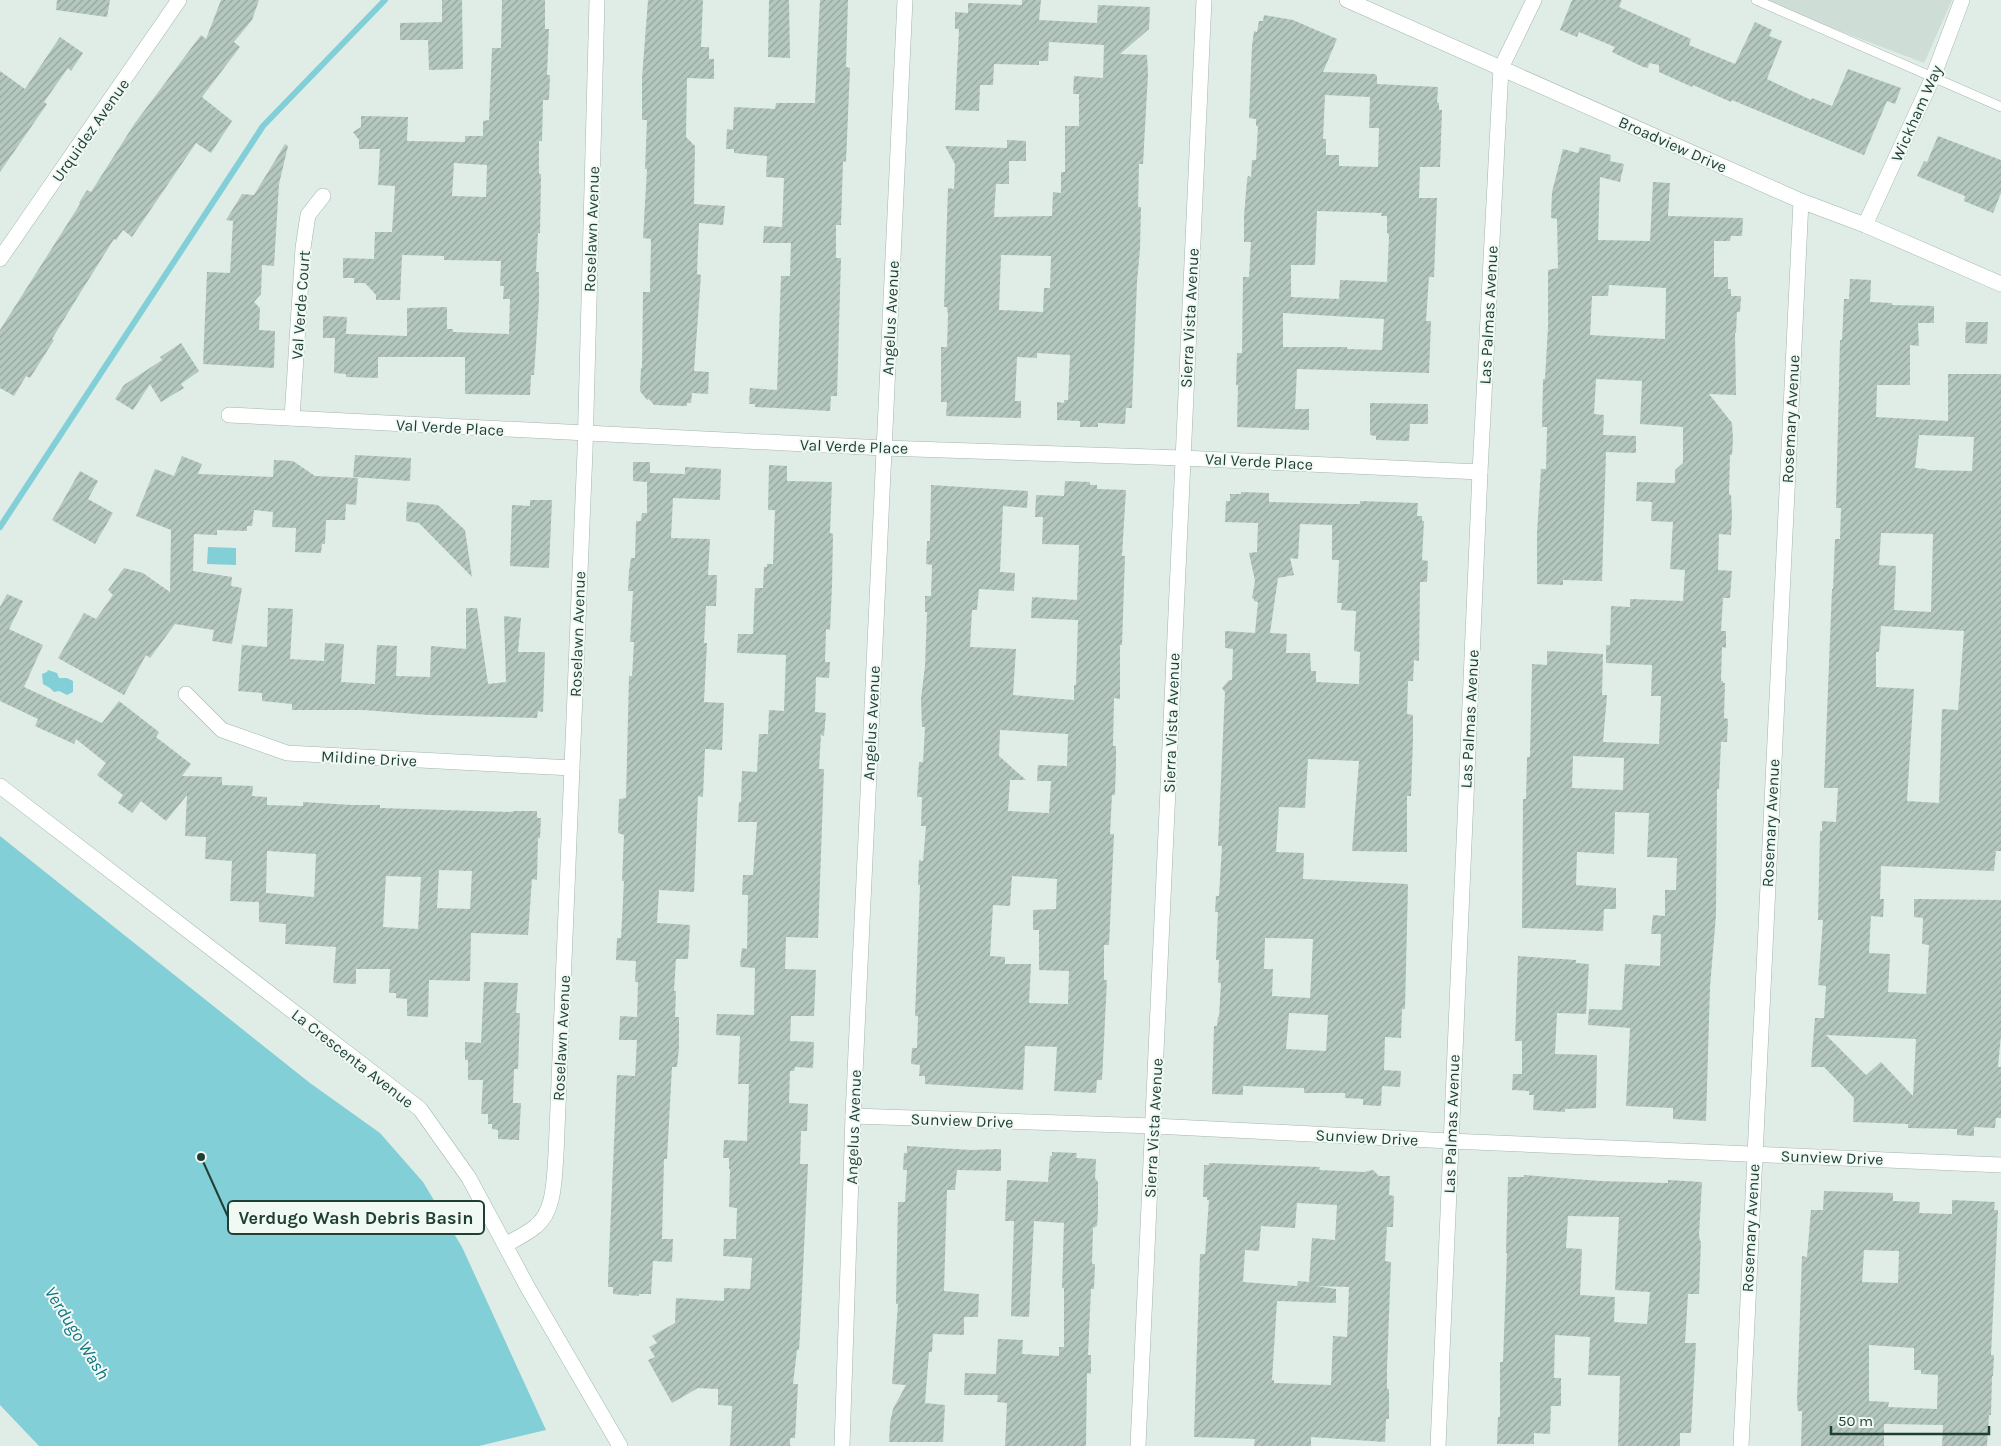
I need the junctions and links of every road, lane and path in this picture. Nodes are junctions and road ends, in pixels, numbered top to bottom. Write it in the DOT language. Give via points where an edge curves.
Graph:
graph roads {
  1 [pos="180,0"];
  2 [pos="597,0"];
  3 [pos="905,0"];
  4 [pos="1204,0"];
  5 [pos="1347,0"];
  6 [pos="1534,0"];
  7 [pos="1756,0"];
  8 [pos="1962,0"];
  9 [pos="1501,68"];
  10 [pos="1933,77"];
  11 [pos="2001,107"];
  12 [pos="323,196"];
  13 [pos="1801,201"];
  14 [pos="1865,225"];
  15 [pos="0,259"];
  16 [pos="2001,284"];
  17 [pos="229,415"];
  18 [pos="292,418"];
  19 [pos="586,434"];
  20 [pos="884,448"];
  21 [pos="1182,458"];
  22 [pos="1480,472"];
  23 [pos="186,694"];
  24 [pos="572,768"];
  25 [pos="0,786"];
  26 [pos="853,1116"];
  27 [pos="1154,1126"];
  28 [pos="1450,1141"];
  29 [pos="1754,1154"];
  30 [pos="2001,1164"];
  31 [pos="505,1245"];
  32 [pos="620,1446"];
  33 [pos="842,1446"];
  34 [pos="1138,1446"];
  35 [pos="1438,1446"];
  36 [pos="1741,1446"];
  1 -- 15 [label="street, Urquidez Avenue"];
  2 -- 19 [label="street, Roselawn Avenue"];
  3 -- 20 [label="street, Angelus Avenue"];
  4 -- 21 [label="street, Sierra Vista Avenue"];
  5 -- 9 [label="street, Broadview Drive"];
  6 -- 9 [label="street, Las Palmas Avenue"];
  7 -- 10 [label="lane"];
  8 -- 10 [label="street, Wickham Way"];
  9 -- 13 [label="street, Broadview Drive"];
  9 -- 22 [label="street, Las Palmas Avenue"];
  10 -- 11 [label="lane"];
  10 -- 14 [label="street, Wickham Way"];
  12 -- 18 [label="street, Val Verde Court" via="308,215 303,248"];
  13 -- 14 [label="street, Broadview Drive"];
  13 -- 29 [label="street, Rosemary Avenue"];
  14 -- 16 [label="street, Broadview Drive"];
  17 -- 18 [label="street, Val Verde Place"];
  18 -- 19 [label="street, Val Verde Place"];
  19 -- 20 [label="street, Val Verde Place"];
  19 -- 24 [label="street, Roselawn Avenue"];
  20 -- 21 [label="street, Val Verde Place"];
  20 -- 26 [label="street, Angelus Avenue"];
  21 -- 22 [label="street, Val Verde Place"];
  21 -- 27 [label="street, Sierra Vista Avenue"];
  22 -- 28 [label="street, Las Palmas Avenue"];
  23 -- 24 [label="street, Mildine Drive" via="222,730 287,753"];
  24 -- 31 [label="street, Roselawn Avenue" via="553,1182 544,1217 537,1226"];
  25 -- 31 [label="street, La Crescenta Avenue" via="420,1109 469,1178"];
  26 -- 27 [label="street, Sunview Drive"];
  26 -- 33 [label="street, Angelus Avenue"];
  27 -- 28 [label="street, Sunview Drive"];
  27 -- 34 [label="street, Sierra Vista Avenue"];
  28 -- 29 [label="street, Sunview Drive"];
  28 -- 35 [label="street, Las Palmas Avenue"];
  29 -- 30 [label="street, Sunview Drive"];
  29 -- 36 [label="street, Rosemary Avenue"];
  31 -- 32 [label="street, La Crescenta Avenue"];
}
